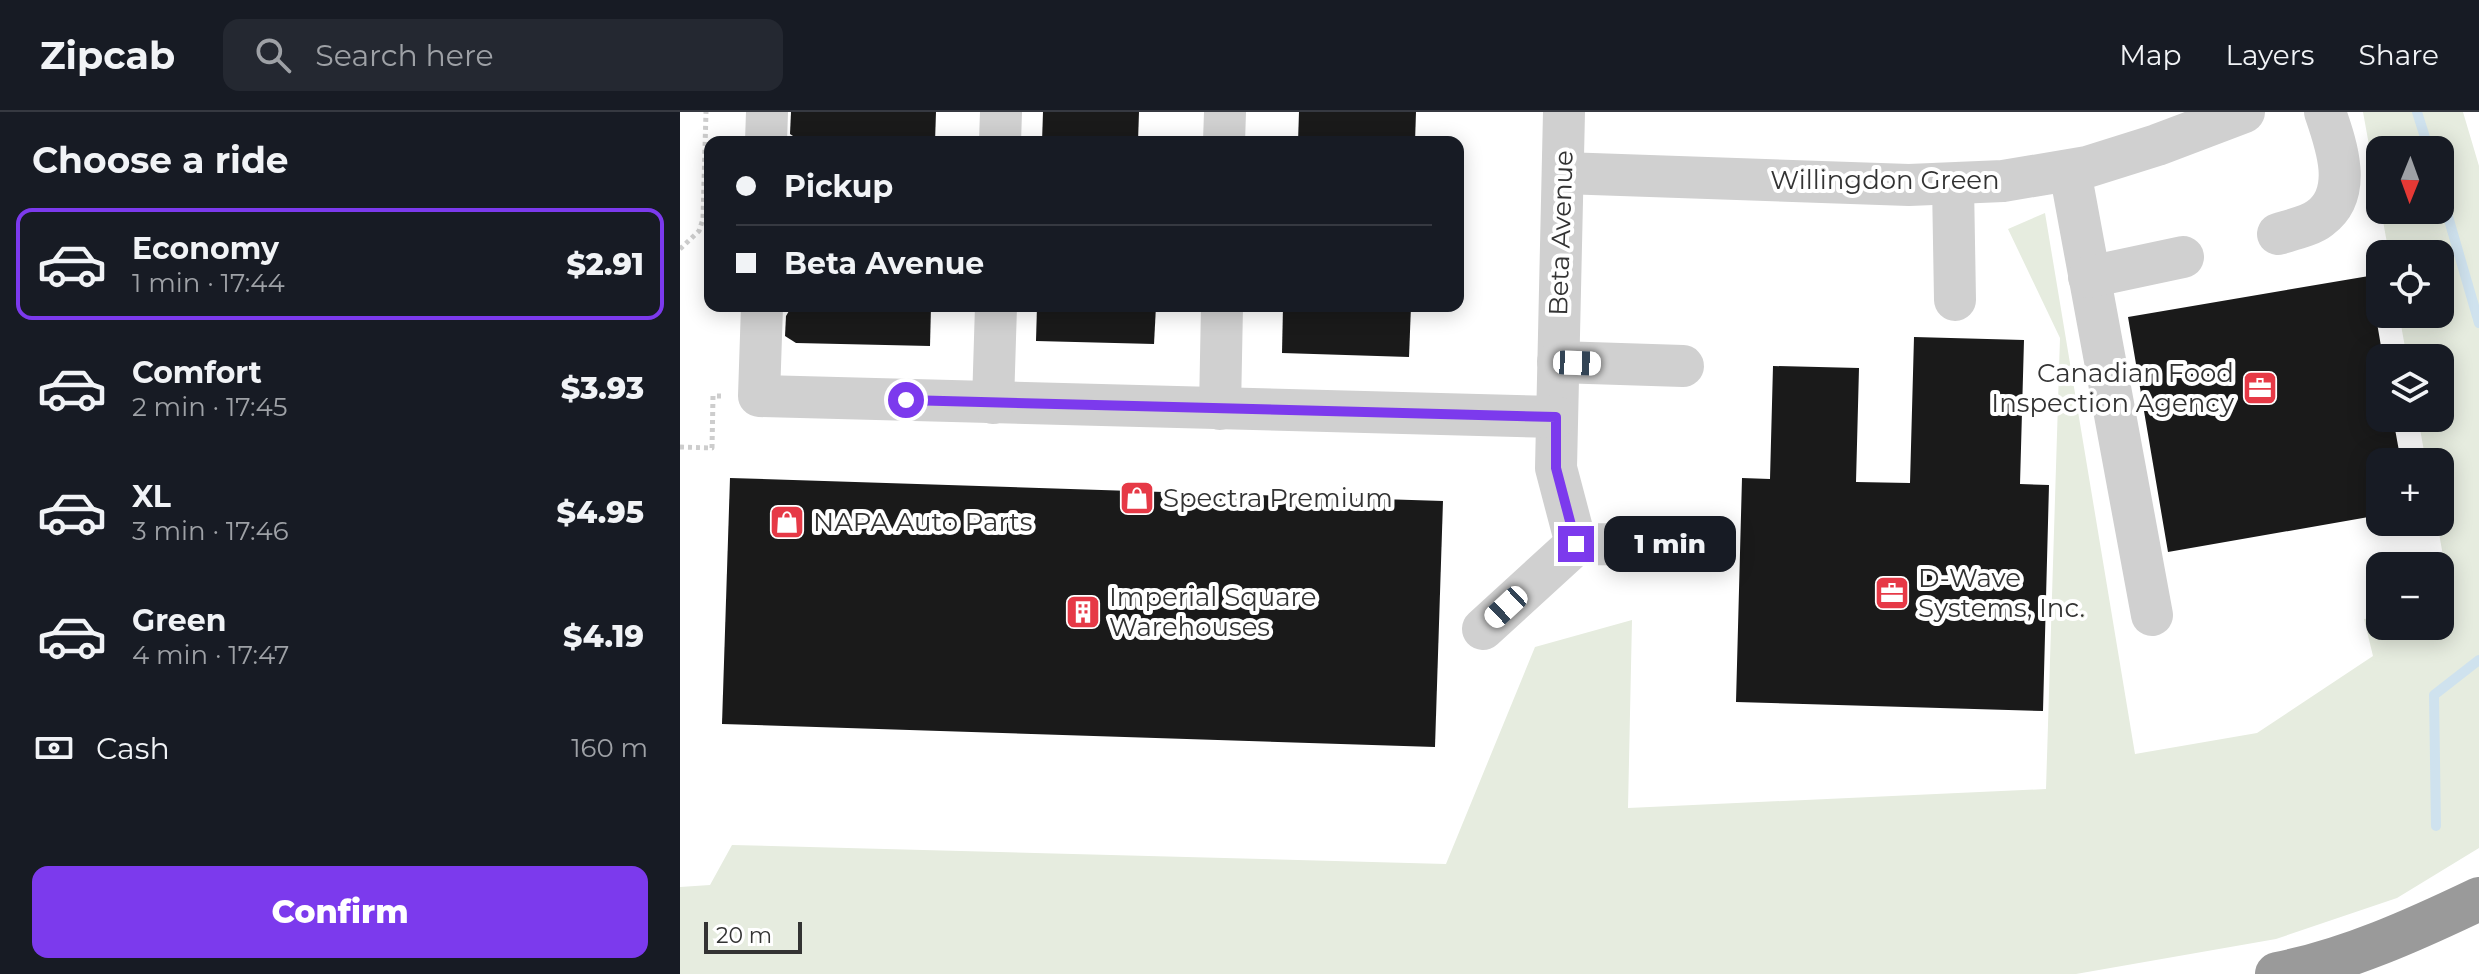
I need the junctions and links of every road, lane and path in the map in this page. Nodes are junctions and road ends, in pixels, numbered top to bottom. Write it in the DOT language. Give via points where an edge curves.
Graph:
graph roads {
  1 [pos="706,112"];
  2 [pos="767,112"];
  3 [pos="1001,112"];
  4 [pos="1225,112"];
  5 [pos="1564,112"];
  6 [pos="2244,112"];
  7 [pos="2325,112"];
  8 [pos="706,136"];
  9 [pos="766,136"];
  10 [pos="1000,136"];
  11 [pos="1224,136"];
  12 [pos="2070,171"];
  13 [pos="1563,173"];
  14 [pos="1953,184"];
  15 [pos="704,218"];
  16 [pos="2278,234"];
  17 [pos="680,249"];
  18 [pos="2183,257"];
  19 [pos="2089,277"];
  20 [pos="1955,300"];
  21 [pos="762,312"];
  22 [pos="996,312"];
  23 [pos="1222,312"];
  24 [pos="1558,362"];
  25 [pos="1683,366"];
  26 [pos="759,396"];
  27 [pos="993,403"];
  28 [pos="1220,409"];
  29 [pos="1556,417"];
  30 [pos="680,447"];
  31 [pos="1576,544"];
  32 [pos="1676,545"];
  33 [pos="2152,615"];
  34 [pos="1483,629"];
  35 [pos="2479,899"];
  36 [pos="2277,974"];
  1 -- 8 [label="path"];
  2 -- 9 [label="street"];
  3 -- 10 [label="street"];
  4 -- 11 [label="street"];
  5 -- 13 [label="street, Beta Avenue"];
  6 -- 12 [label="street, Willingdon Green"];
  7 -- 16 [label="street" via="2339,149 2340,190 2321,218"];
  12 -- 14 [label="street, Willingdon Green"];
  12 -- 19 [label="street"];
  13 -- 14 [label="street, Willingdon Green"];
  13 -- 24 [label="street, Beta Avenue"];
  14 -- 20 [label="street"];
  15 -- 17 [label="path" via="699,231"];
  18 -- 19 [label="street"];
  19 -- 33 [label="street"];
  21 -- 26 [label="street"];
  22 -- 27 [label="street"];
  23 -- 28 [label="street"];
  24 -- 25 [label="street"];
  24 -- 29 [label="street, Beta Avenue"];
  26 -- 27 [label="street"];
  26 -- 30 [label="path" via="713,396 712,448"];
  27 -- 28 [label="street"];
  28 -- 29 [label="street"];
  29 -- 31 [label="street, Beta Avenue" via="1556,468"];
  31 -- 32 [label="street"];
  31 -- 34 [label="street"];
  35 -- 36 [label="highway" via="2405,935"];
}
